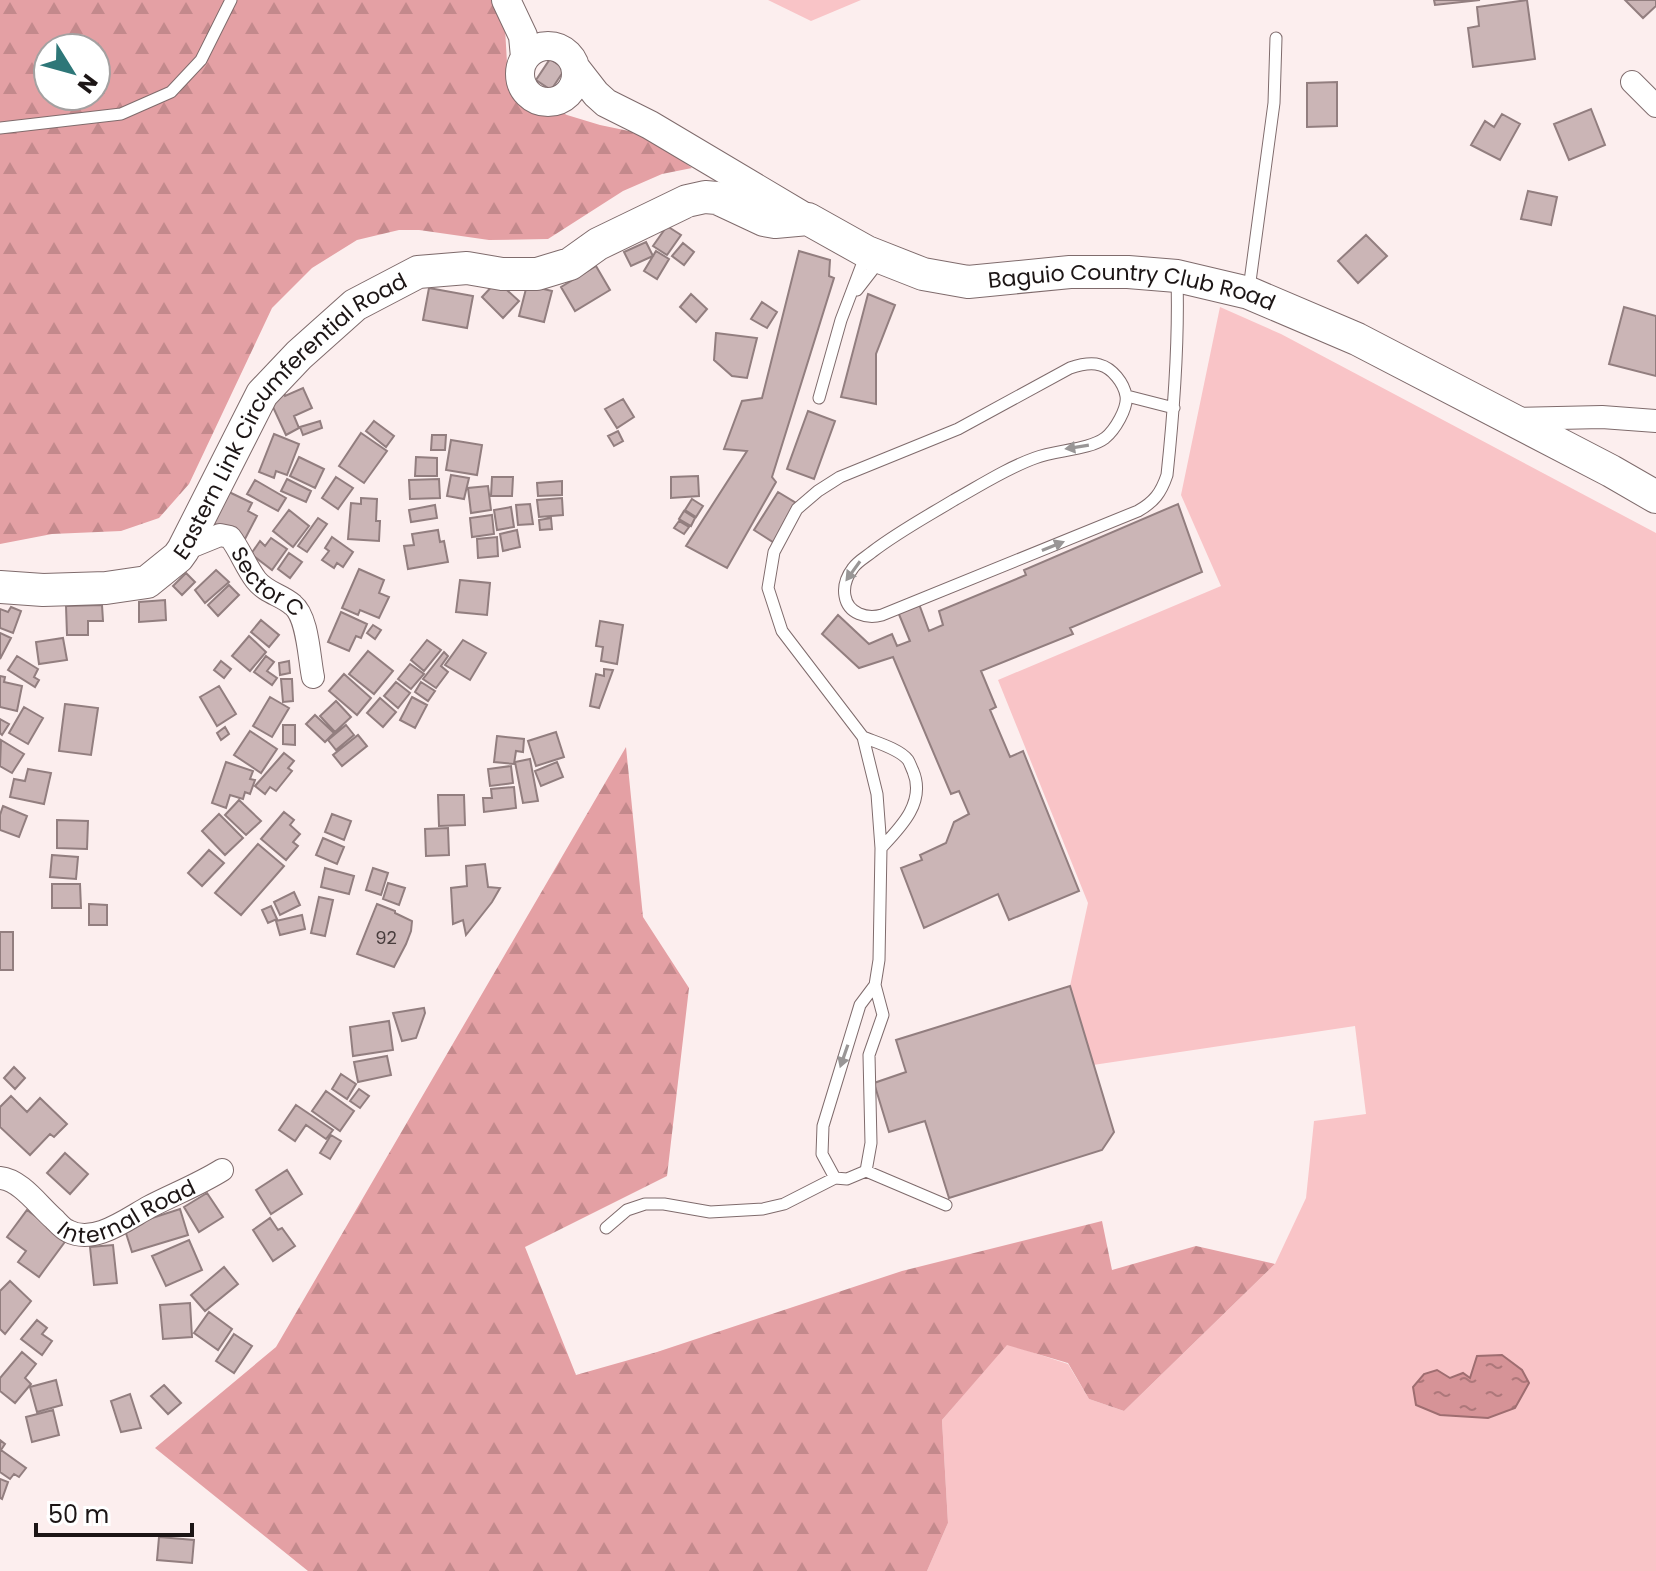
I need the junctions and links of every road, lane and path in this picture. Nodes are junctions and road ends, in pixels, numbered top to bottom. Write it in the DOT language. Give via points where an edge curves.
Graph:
graph roads {
  1 [pos="231,0"];
  2 [pos="506,0"];
  3 [pos="1276,38"];
  4 [pos="529,47"];
  5 [pos="575,67"];
  6 [pos="1632,82"];
  7 [pos="557,100"];
  8 [pos="606,103"];
  9 [pos="1656,106"];
  10 [pos="0,128"];
  11 [pos="808,219"];
  12 [pos="874,255"];
  13 [pos="1177,276"];
  14 [pos="1249,293"];
  15 [pos="1127,396"];
  16 [pos="819,398"];
  17 [pos="1174,408"];
  18 [pos="1656,421"];
  19 [pos="1531,423"];
  20 [pos="1656,497"];
  21 [pos="183,550"];
  22 [pos="0,587"];
  23 [pos="313,677"];
  24 [pos="863,737"];
  25 [pos="881,848"];
  26 [pos="875,985"];
  27 [pos="222,1170"];
  28 [pos="866,1171"];
  29 [pos="0,1178"];
  30 [pos="835,1178"];
  31 [pos="946,1205"];
  32 [pos="606,1228"];
  1 -- 10 [label="lane" via="201,60 171,92 121,114"];
  2 -- 4 [label="street"];
  3 -- 14 [label="lane" via="1274,103"];
  4 -- 5 [label="street" via="559,48"];
  4 -- 7 [label="street" via="520,82 533,98"];
  5 -- 7 [label="street" via="572,88"];
  5 -- 8 [label="street, Baguio Country Club Road"];
  6 -- 9 [label="street"];
  7 -- 8 [label="street, Baguio Country Club Road"];
  8 -- 11 [label="street, Baguio Country Club Road"];
  11 -- 12 [label="main road, Baguio Country Club Road"];
  11 -- 21 [label="main road, Eastern Link Circumferential Road" via="764,220 705,197 598,244 570,264 537,274 467,268 418,272 390,286 331,325 262,394"];
  12 -- 13 [label="main road, Baguio Country Club Road" via="923,274 968,282 1070,272"];
  12 -- 16 [label="lane" via="841,320"];
  13 -- 14 [label="main road, Baguio Country Club Road"];
  13 -- 17 [label="lane"];
  14 -- 19 [label="main road, Baguio Country Club Road"];
  15 -- 17 [label="lane"];
  15 -- 17 [label="lane, one-way" via="1107,437 1012,468 895,534 855,565 845,580 847,604 871,618 882,615 1145,507 1162,490 1167,475"];
  15 -- 24 [label="lane" via="1110,369 1098,364 1070,368 958,429 840,477 797,509 774,552 768,588 782,631"];
  18 -- 19 [label="street" via="1602,417"];
  19 -- 20 [label="main road, Baguio Country Club Road"];
  21 -- 22 [label="main road, Eastern Link Circumferential Road" via="147,582 90,589"];
  21 -- 23 [label="street, Sector C" via="220,535 230,537 258,583 296,606 303,617"];
  24 -- 25 [label="lane" via="877,794"];
  24 -- 25 [label="lane" via="907,758 917,782 916,801 903,825"];
  25 -- 26 [label="lane"];
  26 -- 28 [label="lane" via="883,1015 869,1055 871,1143"];
  26 -- 30 [label="lane, one-way" via="860,1005 823,1126 822,1154"];
  27 -- 29 [label="street, Internal Road" via="121,1225 84,1234 69,1232 20,1187"];
  28 -- 30 [label="lane"];
  28 -- 31 [label="lane"];
  30 -- 32 [label="lane" via="763,1209 710,1212 645,1204 627,1210"];
}
